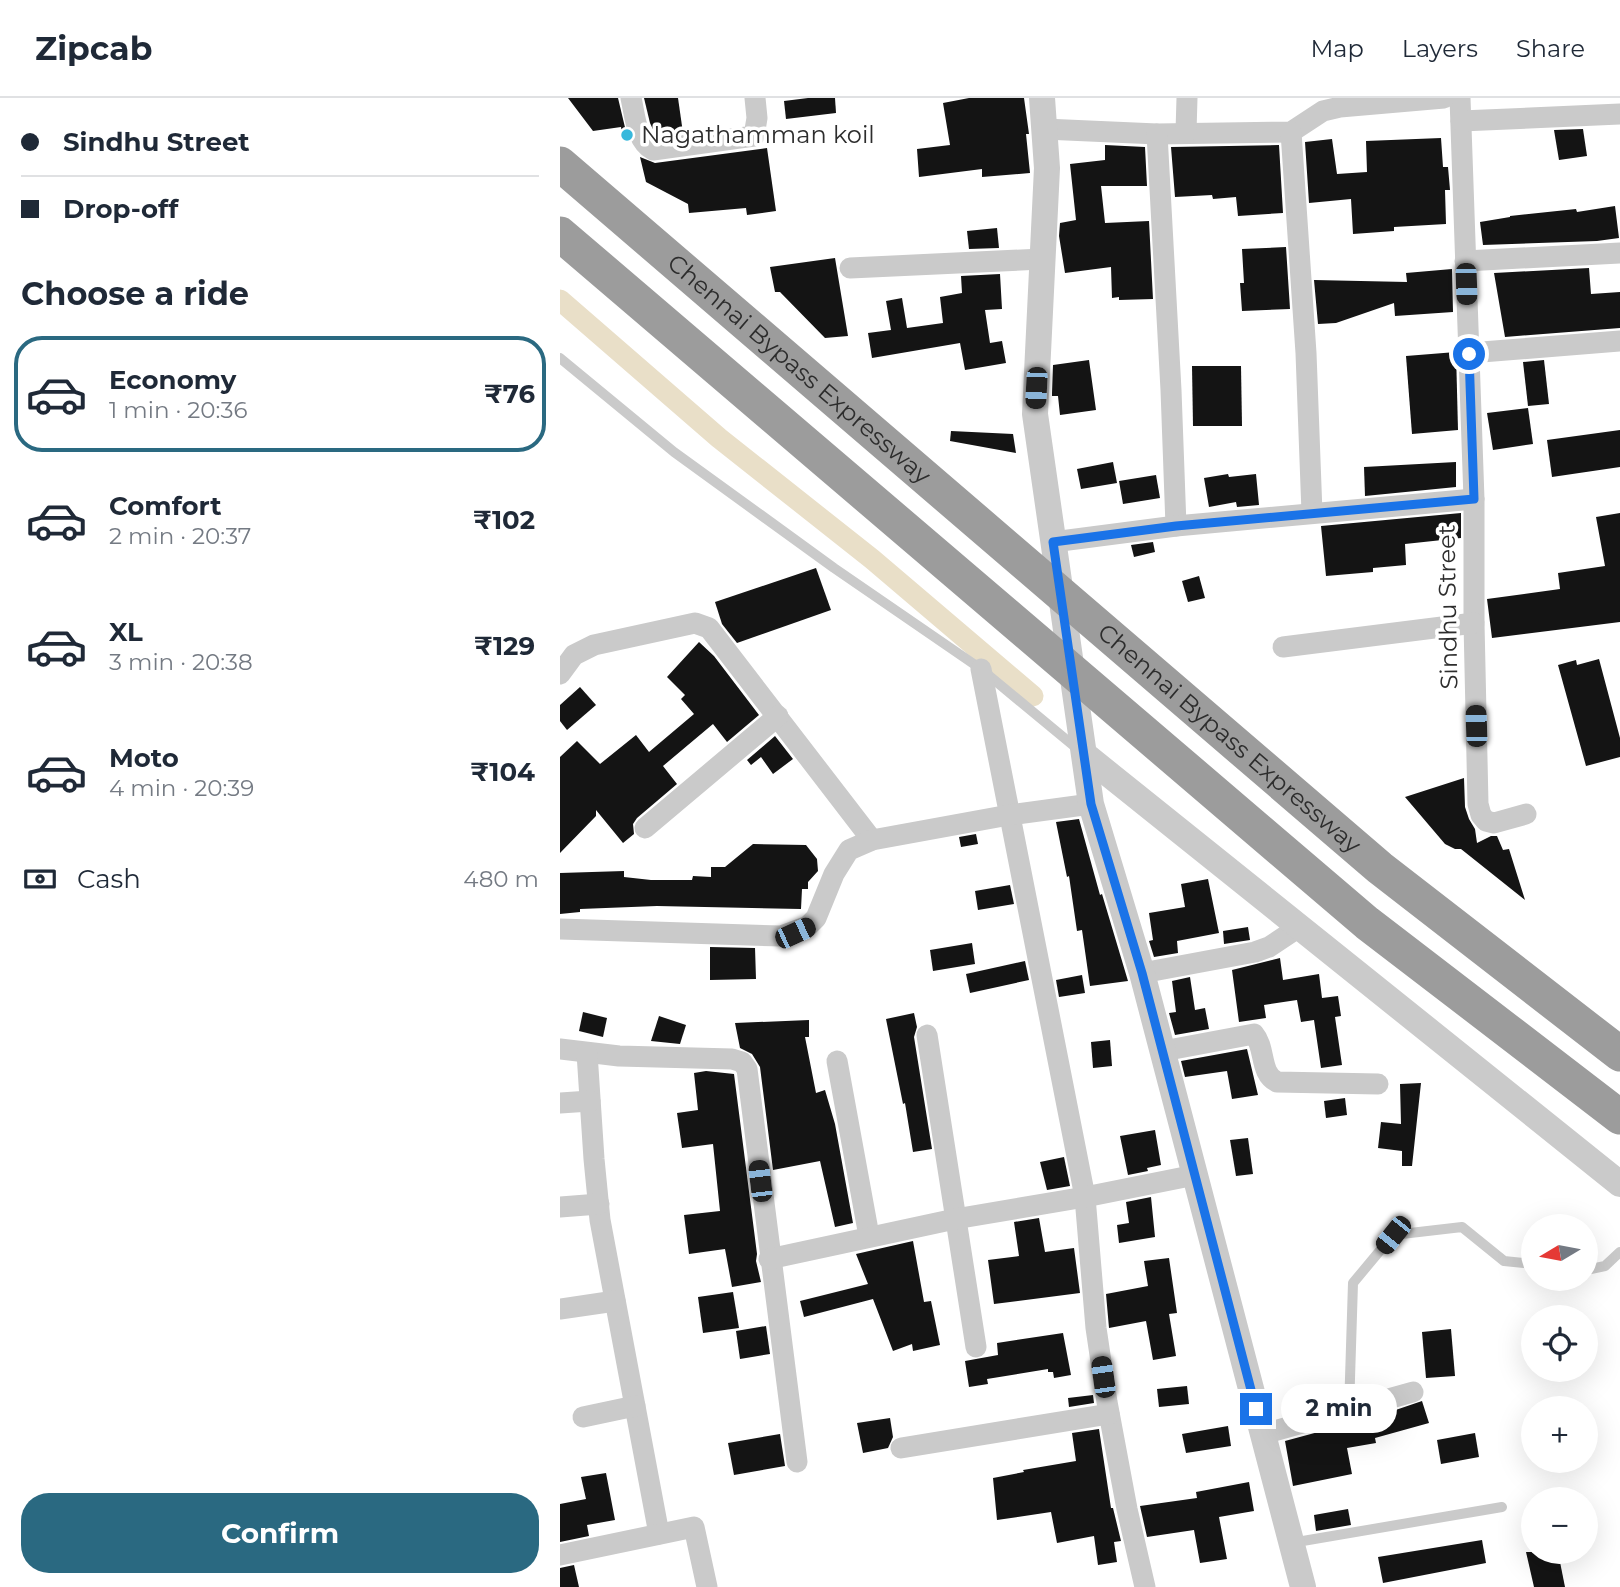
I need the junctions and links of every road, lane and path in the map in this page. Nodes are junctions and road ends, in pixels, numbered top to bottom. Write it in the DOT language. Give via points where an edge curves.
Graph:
graph roads {
  1 [pos="631,98"];
  2 [pos="755,98"];
  3 [pos="1042,98"];
  4 [pos="1186,98"];
  5 [pos="1308,98"];
  6 [pos="1444,98"];
  7 [pos="1460,98"];
  8 [pos="1620,114"];
  9 [pos="1310,120"];
  10 [pos="1461,121"];
  11 [pos="1044,129"];
  12 [pos="1186,132"];
  13 [pos="1291,132"];
  14 [pos="1157,134"];
  15 [pos="560,164"];
  16 [pos="560,234"];
  17 [pos="1620,253"];
  18 [pos="1042,259"];
  19 [pos="1465,261"];
  20 [pos="850,268"];
  21 [pos="1620,341"];
  22 [pos="1469,354"];
  23 [pos="560,358"];
  24 [pos="1474,499"];
  25 [pos="1312,513"];
  26 [pos="1176,526"];
  27 [pos="1053,542"];
  28 [pos="1474,623"];
  29 [pos="1283,647"];
  30 [pos="567,651"];
  31 [pos="981,669"];
  32 [pos="560,674"];
  33 [pos="778,716"];
  34 [pos="1085,755"];
  35 [pos="1091,804"];
  36 [pos="1526,814"];
  37 [pos="1009,816"];
  38 [pos="645,828"];
  39 [pos="872,840"];
  40 [pos="1299,927"];
  41 [pos="560,929"];
  42 [pos="1142,973"];
  43 [pos="927,1035"];
  44 [pos="560,1049"];
  45 [pos="1163,1051"];
  46 [pos="587,1053"];
  47 [pos="1620,1054"];
  48 [pos="837,1061"];
  49 [pos="1378,1084"];
  50 [pos="590,1101"];
  51 [pos="560,1103"];
  52 [pos="1620,1117"];
  53 [pos="1195,1175"];
  54 [pos="1620,1184"];
  55 [pos="1085,1197"];
  56 [pos="599,1204"];
  57 [pos="560,1207"];
  58 [pos="955,1219"];
  59 [pos="869,1236"];
  60 [pos="1620,1252"];
  61 [pos="769,1259"];
  62 [pos="1521,1263"];
  63 [pos="1598,1267"];
  64 [pos="615,1301"];
  65 [pos="560,1310"];
  66 [pos="976,1347"];
  67 [pos="1413,1392"];
  68 [pos="635,1406"];
  69 [pos="1349,1410"];
  70 [pos="1109,1414"];
  71 [pos="583,1417"];
  72 [pos="1263,1434"];
  73 [pos="901,1448"];
  74 [pos="796,1462"];
  75 [pos="1502,1507"];
  76 [pos="659,1534"];
  77 [pos="1291,1542"];
  78 [pos="560,1555"];
  79 [pos="707,1587"];
  80 [pos="1145,1587"];
  81 [pos="1303,1587"];
  1 -- 2 [label="street" via="640,136 653,150 754,136"];
  3 -- 11 [label="street"];
  4 -- 12 [label="street"];
  5 -- 9 [label="street"];
  6 -- 9 [label="street" via="1340,107"];
  7 -- 10 [label="street, Sindhu Street"];
  8 -- 10 [label="street"];
  9 -- 13 [label="street"];
  10 -- 19 [label="street, Sindhu Street"];
  11 -- 14 [label="street"];
  11 -- 18 [label="street"];
  12 -- 13 [label="street"];
  12 -- 14 [label="street"];
  13 -- 25 [label="street"];
  14 -- 26 [label="street"];
  15 -- 47 [label="highway, Chennai Bypass Expressway" via="1380,868"];
  16 -- 52 [label="highway, Chennai Bypass Expressway" via="1367,923"];
  17 -- 19 [label="street"];
  18 -- 20 [label="street"];
  18 -- 27 [label="street" via="1035,414"];
  19 -- 22 [label="street, Sindhu Street"];
  21 -- 22 [label="street"];
  22 -- 24 [label="street, Sindhu Street"];
  23 -- 31 [label="lane" via="674,452"];
  24 -- 25 [label="street"];
  24 -- 28 [label="street, Sindhu Street"];
  25 -- 26 [label="street"];
  26 -- 27 [label="street"];
  27 -- 34 [label="street"];
  28 -- 29 [label="street"];
  28 -- 36 [label="street, Sindhu Street" via="1478,804 1486,821 1494,823"];
  30 -- 32 [label="street"];
  30 -- 33 [label="street" via="702,625"];
  31 -- 34 [label="lane"];
  31 -- 37 [label="street"];
  33 -- 38 [label="street"];
  33 -- 39 [label="street"];
  34 -- 35 [label="street"];
  34 -- 40 [label="street"];
  35 -- 37 [label="street"];
  35 -- 42 [label="street"];
  37 -- 39 [label="street"];
  37 -- 55 [label="street"];
  39 -- 41 [label="street" via="849,850 816,918 795,933"];
  40 -- 42 [label="street" via="1269,947"];
  40 -- 54 [label="street"];
  42 -- 45 [label="street"];
  43 -- 58 [label="street"];
  44 -- 46 [label="street"];
  45 -- 49 [label="street" via="1251,1034 1258,1040 1268,1076 1277,1082"];
  45 -- 53 [label="street"];
  46 -- 50 [label="street"];
  46 -- 61 [label="street" via="742,1062 747,1069"];
  48 -- 59 [label="street"];
  50 -- 51 [label="street"];
  50 -- 56 [label="street"];
  53 -- 55 [label="street"];
  53 -- 72 [label="street"];
  55 -- 58 [label="street"];
  55 -- 70 [label="street"];
  56 -- 57 [label="street"];
  56 -- 64 [label="street"];
  58 -- 59 [label="street"];
  58 -- 66 [label="street"];
  59 -- 61 [label="street"];
  60 -- 63 [label="lane"];
  61 -- 74 [label="street"];
  62 -- 69 [label="lane" via="1504,1261 1462,1227 1393,1235 1353,1283"];
  64 -- 65 [label="street"];
  64 -- 68 [label="street"];
  67 -- 69 [label="street"];
  68 -- 71 [label="street"];
  68 -- 76 [label="street"];
  69 -- 72 [label="street"];
  70 -- 73 [label="street"];
  70 -- 80 [label="street"];
  72 -- 77 [label="street"];
  75 -- 77 [label="lane"];
  76 -- 78 [label="street"];
  76 -- 79 [label="street" via="694,1527"];
  77 -- 81 [label="street"];
}
